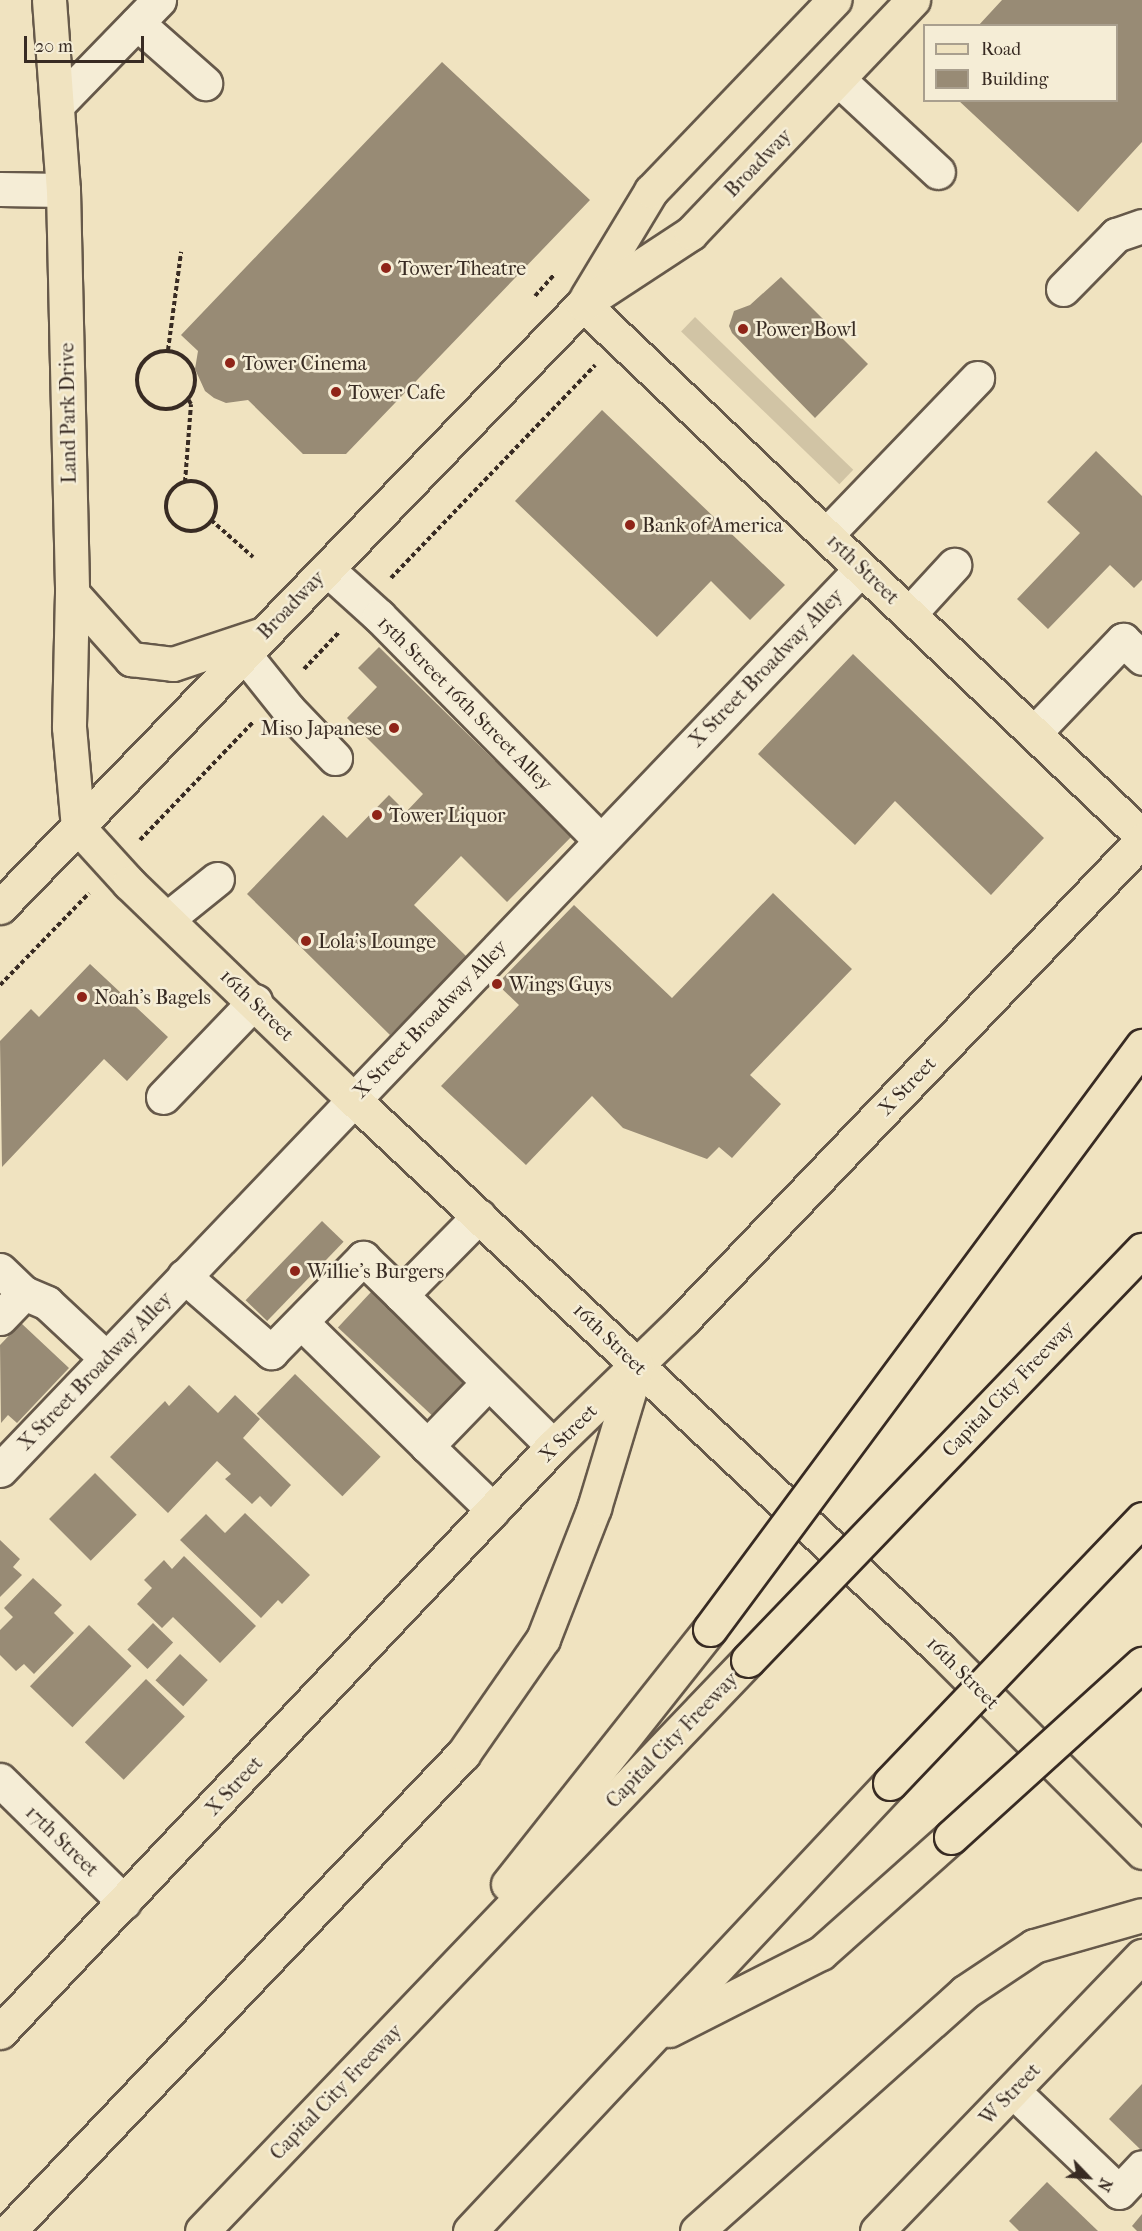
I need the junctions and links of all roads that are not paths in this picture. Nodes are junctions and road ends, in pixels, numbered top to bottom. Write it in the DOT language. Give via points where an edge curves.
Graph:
graph roads {
  1 [pos="49,0"];
  2 [pos="834,0"];
  3 [pos="913,0"];
  4 [pos="148,11"];
  5 [pos="839,80"];
  6 [pos="205,82"];
  7 [pos="58,104"];
  8 [pos="938,172"];
  9 [pos="0,189"];
  10 [pos="63,190"];
  11 [pos="1142,226"];
  12 [pos="1063,289"];
  13 [pos="583,304"];
  14 [pos="977,378"];
  15 [pos="826,535"];
  16 [pos="954,565"];
  17 [pos="861,568"];
  18 [pos="327,569"];
  19 [pos="72,593"];
  20 [pos="909,614"];
  21 [pos="254,644"];
  22 [pos="1142,658"];
  23 [pos="1034,733"];
  24 [pos="335,758"];
  25 [pos="78,826"];
  26 [pos="1142,836"];
  27 [pos="600,840"];
  28 [pos="1142,840"];
  29 [pos="217,879"];
  30 [pos="0,907"];
  31 [pos="167,919"];
  32 [pos="255,1001"];
  33 [pos="1142,1046"];
  34 [pos="163,1097"];
  35 [pos="353,1099"];
  36 [pos="479,1216"];
  37 [pos="1142,1250"];
  38 [pos="0,1270"];
  39 [pos="184,1276"];
  40 [pos="24,1293"];
  41 [pos="400,1295"];
  42 [pos="0,1318"];
  43 [pos="301,1322"];
  44 [pos="106,1358"];
  45 [pos="637,1365"];
  46 [pos="488,1383"];
  47 [pos="427,1446"];
  48 [pos="553,1446"];
  49 [pos="0,1470"];
  50 [pos="494,1510"];
  51 [pos="1142,1519"];
  52 [pos="1142,1665"];
  53 [pos="0,1780"];
  54 [pos="1142,1852"];
  55 [pos="124,1902"];
  56 [pos="1142,1915"];
  57 [pos="1142,1956"];
  58 [pos="0,2032"];
  59 [pos="648,2041"];
  60 [pos="381,2046"];
  61 [pos="1013,2091"];
  62 [pos="1142,2168"];
  63 [pos="9,2231"];
  64 [pos="202,2231"];
  65 [pos="470,2231"];
  66 [pos="697,2231"];
  67 [pos="877,2231"];
  1 -- 7 [label="main road, Land Park Drive"];
  2 -- 13 [label="main road, Broadway" via="651,190"];
  3 -- 5 [label="main road, Broadway"];
  4 -- 6 [label="street"];
  4 -- 7 [label="street"];
  5 -- 8 [label="street"];
  5 -- 13 [label="main road, Broadway" via="691,233"];
  7 -- 10 [label="main road, Land Park Drive"];
  9 -- 10 [label="street"];
  10 -- 19 [label="main road, Land Park Drive"];
  11 -- 12 [label="street" via="1116,235"];
  13 -- 15 [label="main road, 15th Street"];
  13 -- 18 [label="main road, Broadway"];
  14 -- 15 [label="street"];
  15 -- 17 [label="main road, 15th Street"];
  16 -- 20 [label="street"];
  17 -- 20 [label="main road, 15th Street"];
  17 -- 27 [label="street, X Street Broadway Alley"];
  18 -- 21 [label="main road, Broadway"];
  18 -- 27 [label="street, 15th Street 16th Street Alley"];
  19 -- 21 [label="main road" via="131,659 173,664"];
  19 -- 25 [label="main road, Land Park Drive" via="69,727"];
  20 -- 23 [label="main road, 15th Street"];
  21 -- 24 [label="street" via="278,696"];
  21 -- 25 [label="main road, Broadway"];
  22 -- 23 [label="street" via="1123,640"];
  23 -- 26 [label="main road, 15th Street"];
  25 -- 30 [label="main road, Broadway"];
  25 -- 31 [label="main road, 16th Street"];
  27 -- 35 [label="street, X Street Broadway Alley"];
  28 -- 45 [label="main road, X Street"];
  29 -- 31 [label="street"];
  31 -- 32 [label="main road, 16th Street"];
  32 -- 34 [label="street"];
  32 -- 35 [label="main road, 16th Street"];
  33 -- 60 [label="main road, bridge" via="710,1629"];
  35 -- 36 [label="main road, 16th Street"];
  35 -- 39 [label="street, X Street Broadway Alley"];
  36 -- 41 [label="street"];
  36 -- 45 [label="main road, 16th Street"];
  37 -- 60 [label="main road, Capital City Freeway, bridge"];
  38 -- 40 [label="street"];
  39 -- 43 [label="street" via="271,1352"];
  39 -- 44 [label="street, X Street Broadway Alley"];
  40 -- 42 [label="street"];
  40 -- 44 [label="street" via="47,1303"];
  41 -- 43 [label="street" via="363,1258"];
  41 -- 46 [label="street"];
  43 -- 47 [label="street"];
  44 -- 49 [label="street, X Street Broadway Alley"];
  45 -- 48 [label="main road, X Street"];
  45 -- 54 [label="main road, 16th Street" via="941,1650"];
  45 -- 63 [label="main road" via="594,1508 543,1639 463,1754"];
  46 -- 47 [label="street"];
  46 -- 48 [label="street"];
  47 -- 50 [label="street"];
  48 -- 50 [label="main road, X Street"];
  50 -- 55 [label="main road, X Street"];
  51 -- 59 [label="main road, bridge"];
  52 -- 59 [label="main road, bridge" via="821,1953"];
  53 -- 55 [label="street, 17th Street"];
  55 -- 58 [label="main road, X Street"];
  56 -- 66 [label="main road" via="1034,1946 965,1992"];
  57 -- 61 [label="main road, W Street"];
  59 -- 65 [label="main road"];
  60 -- 64 [label="main road, Capital City Freeway"];
  61 -- 62 [label="street" via="1119,2192"];
  61 -- 67 [label="main road, W Street"];
}
